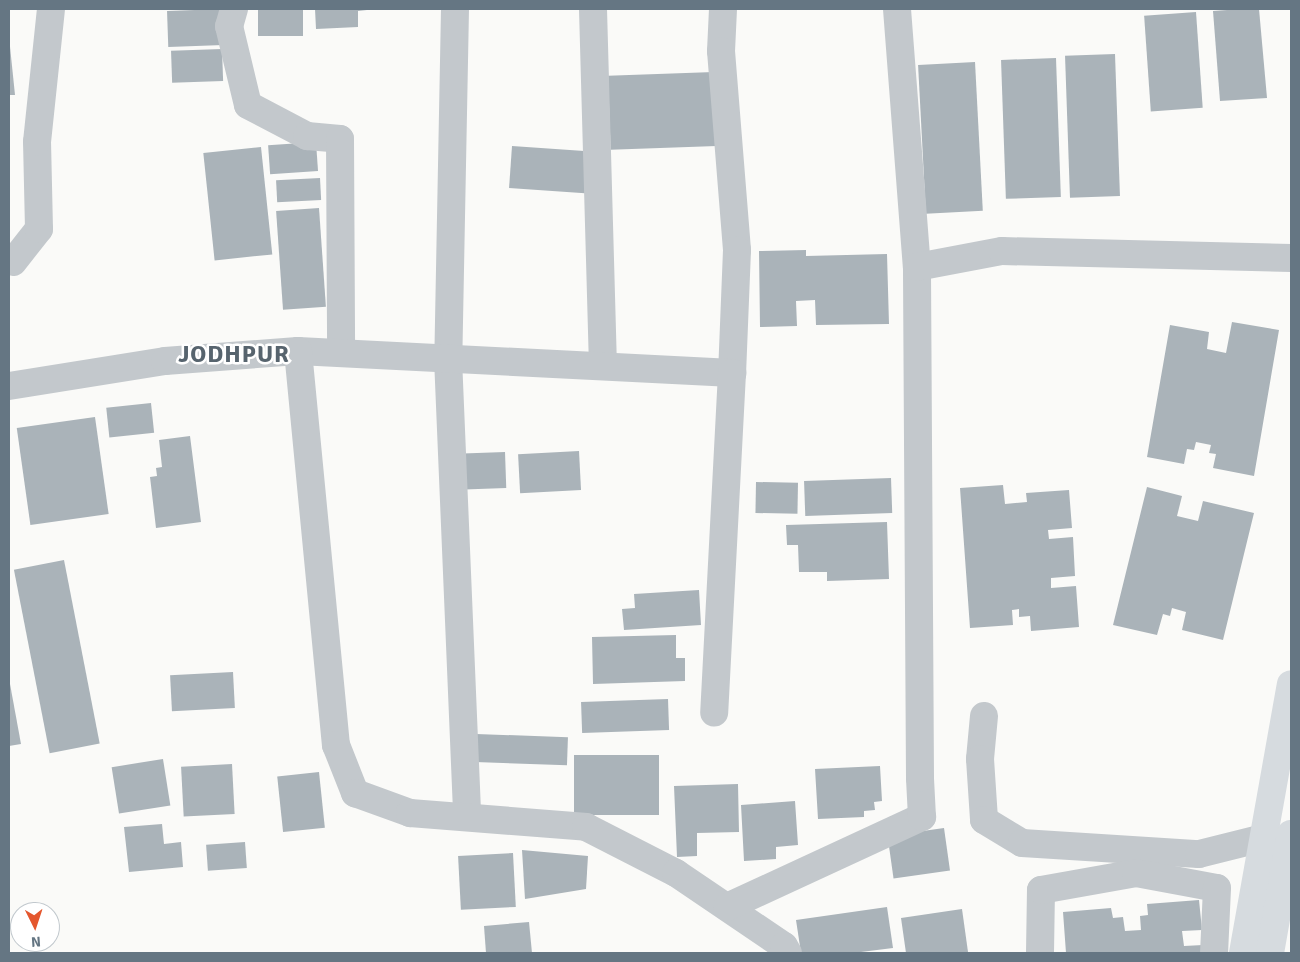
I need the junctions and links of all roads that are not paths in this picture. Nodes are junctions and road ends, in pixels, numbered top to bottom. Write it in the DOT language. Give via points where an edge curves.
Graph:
graph roads {
  1 [pos="51,9"];
  2 [pos="234,9"];
  3 [pos="455,9"];
  4 [pos="593,9"];
  5 [pos="723,9"];
  6 [pos="897,9"];
  7 [pos="1291,258"];
  8 [pos="10,264"];
  9 [pos="917,267"];
  10 [pos="298,351"];
  11 [pos="341,352"];
  12 [pos="448,358"];
  13 [pos="602,366"];
  14 [pos="732,373"];
  15 [pos="9,386"];
  16 [pos="1291,684"];
  17 [pos="714,713"];
  18 [pos="984,716"];
  19 [pos="467,817"];
  20 [pos="1291,834"];
  21 [pos="1264,838"];
  22 [pos="1286,899"];
  23 [pos="727,907"];
  24 [pos="788,953"];
  25 [pos="1040,953"];
  26 [pos="1214,953"];
  27 [pos="1243,953"];
  28 [pos="1270,953"];
  1 -- 8 [label="street" via="37,142 39,229"];
  2 -- 11 [label="street" via="229,26 248,105 307,136 340,139"];
  3 -- 12 [label="street"];
  4 -- 13 [label="street"];
  5 -- 14 [label="street" via="721,51 737,250"];
  6 -- 9 [label="street"];
  7 -- 9 [label="street" via="1002,251"];
  9 -- 23 [label="street" via="922,817"];
  10 -- 11 [label="street"];
  10 -- 15 [label="street" via="165,361"];
  10 -- 19 [label="street" via="336,745 355,793 410,813"];
  11 -- 12 [label="street"];
  12 -- 13 [label="street"];
  12 -- 19 [label="street"];
  13 -- 14 [label="street"];
  14 -- 17 [label="street"];
  16 -- 21 [label="main road"];
  18 -- 21 [label="street" via="980,759 984,820 1022,843 1199,854"];
  19 -- 23 [label="street" via="586,827 676,873"];
  20 -- 22 [label="main road"];
  21 -- 27 [label="main road"];
  22 -- 28 [label="main road"];
  23 -- 24 [label="street" via="784,946"];
  25 -- 26 [label="street" via="1041,890 1136,873 1217,888"];
}
